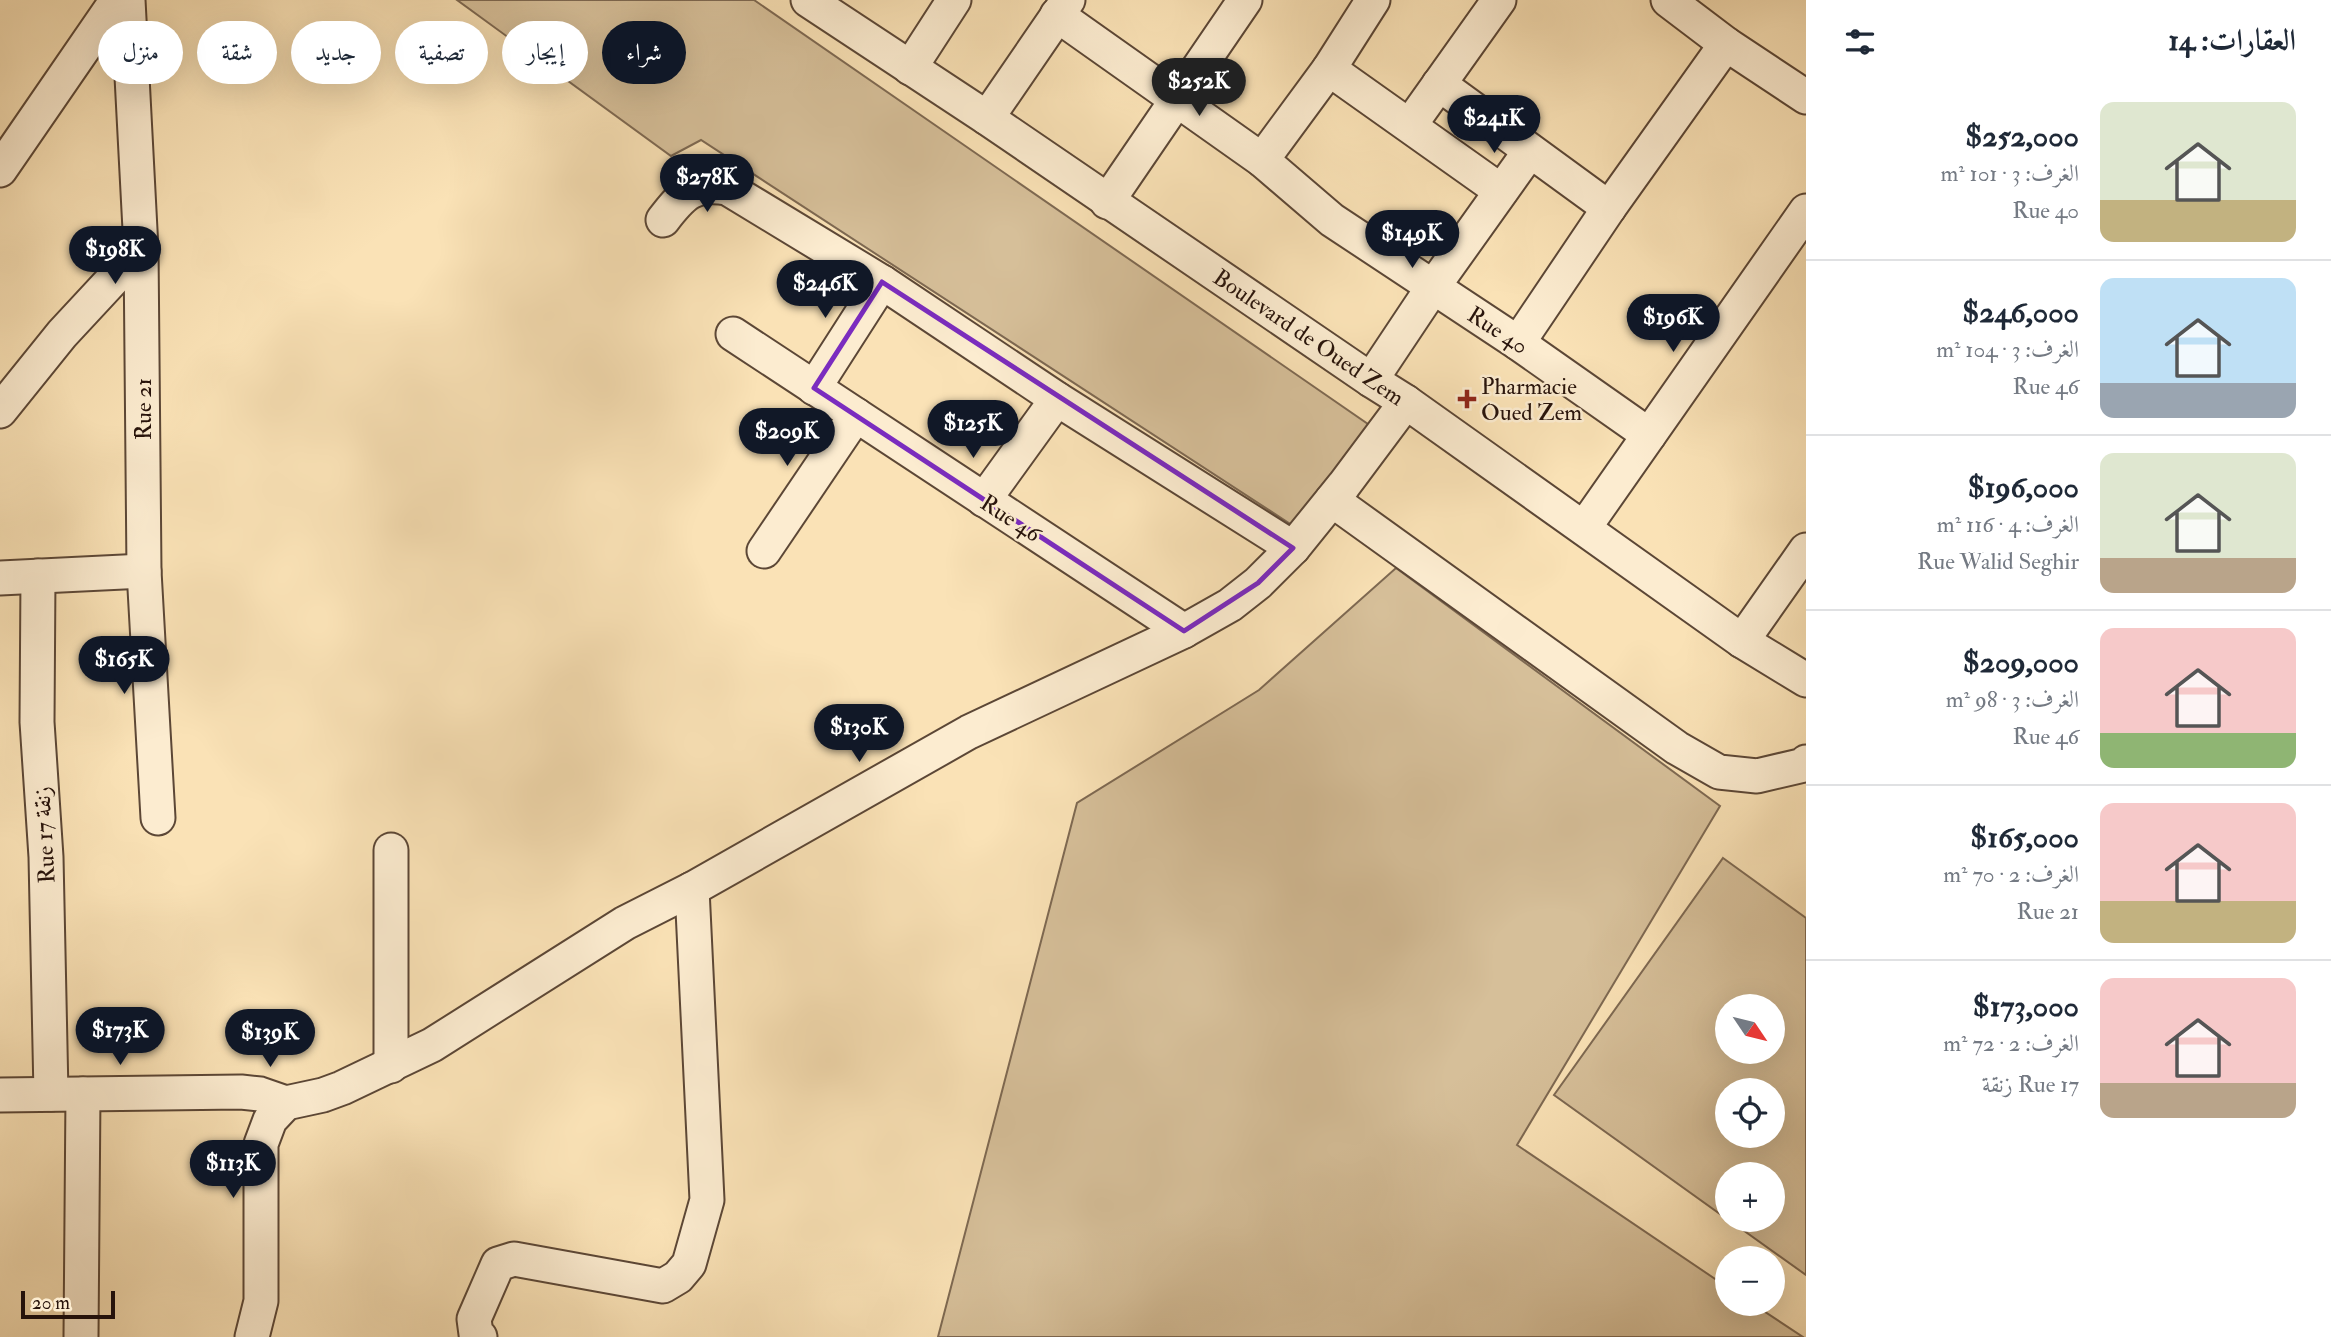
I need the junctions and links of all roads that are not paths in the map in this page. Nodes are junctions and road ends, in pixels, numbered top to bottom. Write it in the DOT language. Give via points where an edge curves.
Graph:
graph roads {
  1 [pos="117,0"];
  2 [pos="128,0"];
  3 [pos="954,0"];
  4 [pos="1373,0"];
  5 [pos="1500,0"];
  6 [pos="1668,0"];
  7 [pos="819,3"];
  8 [pos="1236,3"];
  9 [pos="1063,8"];
  10 [pos="1726,44"];
  11 [pos="910,68"];
  12 [pos="1329,69"];
  13 [pos="1439,85"];
  14 [pos="1806,97"];
  15 [pos="1178,100"];
  16 [pos="987,118"];
  17 [pos="1410,125"];
  18 [pos="1530,151"];
  19 [pos="1262,160"];
  20 [pos="0,170"];
  21 [pos="1501,191"];
  22 [pos="1107,202"];
  23 [pos="1609,208"];
  24 [pos="1806,211"];
  25 [pos="663,220"];
  26 [pos="141,249"];
  27 [pos="882,282"];
  28 [pos="1433,287"];
  29 [pos="733,334"];
  30 [pos="1518,343"];
  31 [pos="1371,380"];
  32 [pos="814,388"];
  33 [pos="1057,399"];
  34 [pos="1406,402"];
  35 [pos="0,411"];
  36 [pos="856,415"];
  37 [pos="1649,435"];
  38 [pos="984,500"];
  39 [pos="1332,500"];
  40 [pos="1584,528"];
  41 [pos="1293,548"];
  42 [pos="1806,550"];
  43 [pos="764,551"];
  44 [pos="144,571"];
  45 [pos="38,576"];
  46 [pos="0,578"];
  47 [pos="1184,631"];
  48 [pos="1742,641"];
  49 [pos="1806,680"];
  50 [pos="1806,762"];
  51 [pos="158,818"];
  52 [pos="391,850"];
  53 [pos="692,889"];
  54 [pos="391,1066"];
  55 [pos="67,1094"];
  56 [pos="0,1095"];
  57 [pos="286,1103"];
  58 [pos="81,1337"];
  59 [pos="252,1337"];
  60 [pos="480,1337"];
  1 -- 20 [label="street"];
  2 -- 26 [label="street, Rue 21"];
  3 -- 11 [label="street"];
  4 -- 12 [label="street"];
  5 -- 13 [label="street"];
  6 -- 10 [label="street"];
  7 -- 11 [label="street, Boulevard de Oued Zem"];
  8 -- 15 [label="street"];
  9 -- 15 [label="street, Rue 40"];
  9 -- 16 [label="street"];
  10 -- 14 [label="street"];
  10 -- 23 [label="street"];
  11 -- 16 [label="street, Boulevard de Oued Zem"];
  12 -- 17 [label="street"];
  12 -- 19 [label="street"];
  13 -- 17 [label="street"];
  13 -- 18 [label="street"];
  15 -- 19 [label="street, Rue 40"];
  15 -- 22 [label="street"];
  16 -- 22 [label="street, Boulevard de Oued Zem"];
  17 -- 21 [label="street"];
  18 -- 21 [label="street"];
  18 -- 23 [label="street"];
  19 -- 28 [label="street, Rue 40" via="1332,220"];
  21 -- 28 [label="street"];
  22 -- 31 [label="street, Boulevard de Oued Zem"];
  23 -- 30 [label="street"];
  24 -- 37 [label="street"];
  25 -- 27 [label="street" via="677,202 698,188 727,188"];
  26 -- 35 [label="street" via="62,334"];
  26 -- 44 [label="street, Rue 21"];
  27 -- 32 [label="street"];
  27 -- 33 [label="street"];
  28 -- 30 [label="street, Rue 40"];
  28 -- 31 [label="street"];
  29 -- 32 [label="street, Rue 46"];
  30 -- 37 [label="street, Rue 40"];
  31 -- 34 [label="street, Boulevard de Oued Zem"];
  32 -- 36 [label="street, Rue 46"];
  33 -- 38 [label="street"];
  33 -- 41 [label="street"];
  34 -- 39 [label="street"];
  34 -- 40 [label="street, Boulevard de Oued Zem"];
  36 -- 38 [label="street, Rue 46"];
  36 -- 43 [label="street"];
  37 -- 40 [label="street"];
  38 -- 47 [label="street, Rue 46"];
  39 -- 41 [label="street"];
  39 -- 50 [label="street" via="1677,748 1719,772 1757,775"];
  40 -- 48 [label="street, Boulevard de Oued Zem"];
  41 -- 47 [label="street" via="1230,605"];
  42 -- 48 [label="street"];
  44 -- 45 [label="street"];
  44 -- 51 [label="street, Rue 21"];
  45 -- 46 [label="street"];
  45 -- 55 [label="street, Rue 17 زنقة" via="37,722"];
  47 -- 53 [label="street" via="969,732"];
  48 -- 49 [label="street, Boulevard de Oued Zem"];
  52 -- 54 [label="street"];
  53 -- 54 [label="street" via="625,923"];
  53 -- 60 [label="street" via="707,1199 689,1264 678,1278 663,1286 514,1259 498,1264 474,1319"];
  54 -- 57 [label="street" via="323,1095"];
  55 -- 56 [label="street"];
  55 -- 57 [label="street" via="241,1092"];
  55 -- 58 [label="street, Rue 17 زنقة"];
  57 -- 59 [label="street" via="270,1120 261,1144 261,1301"];
}
